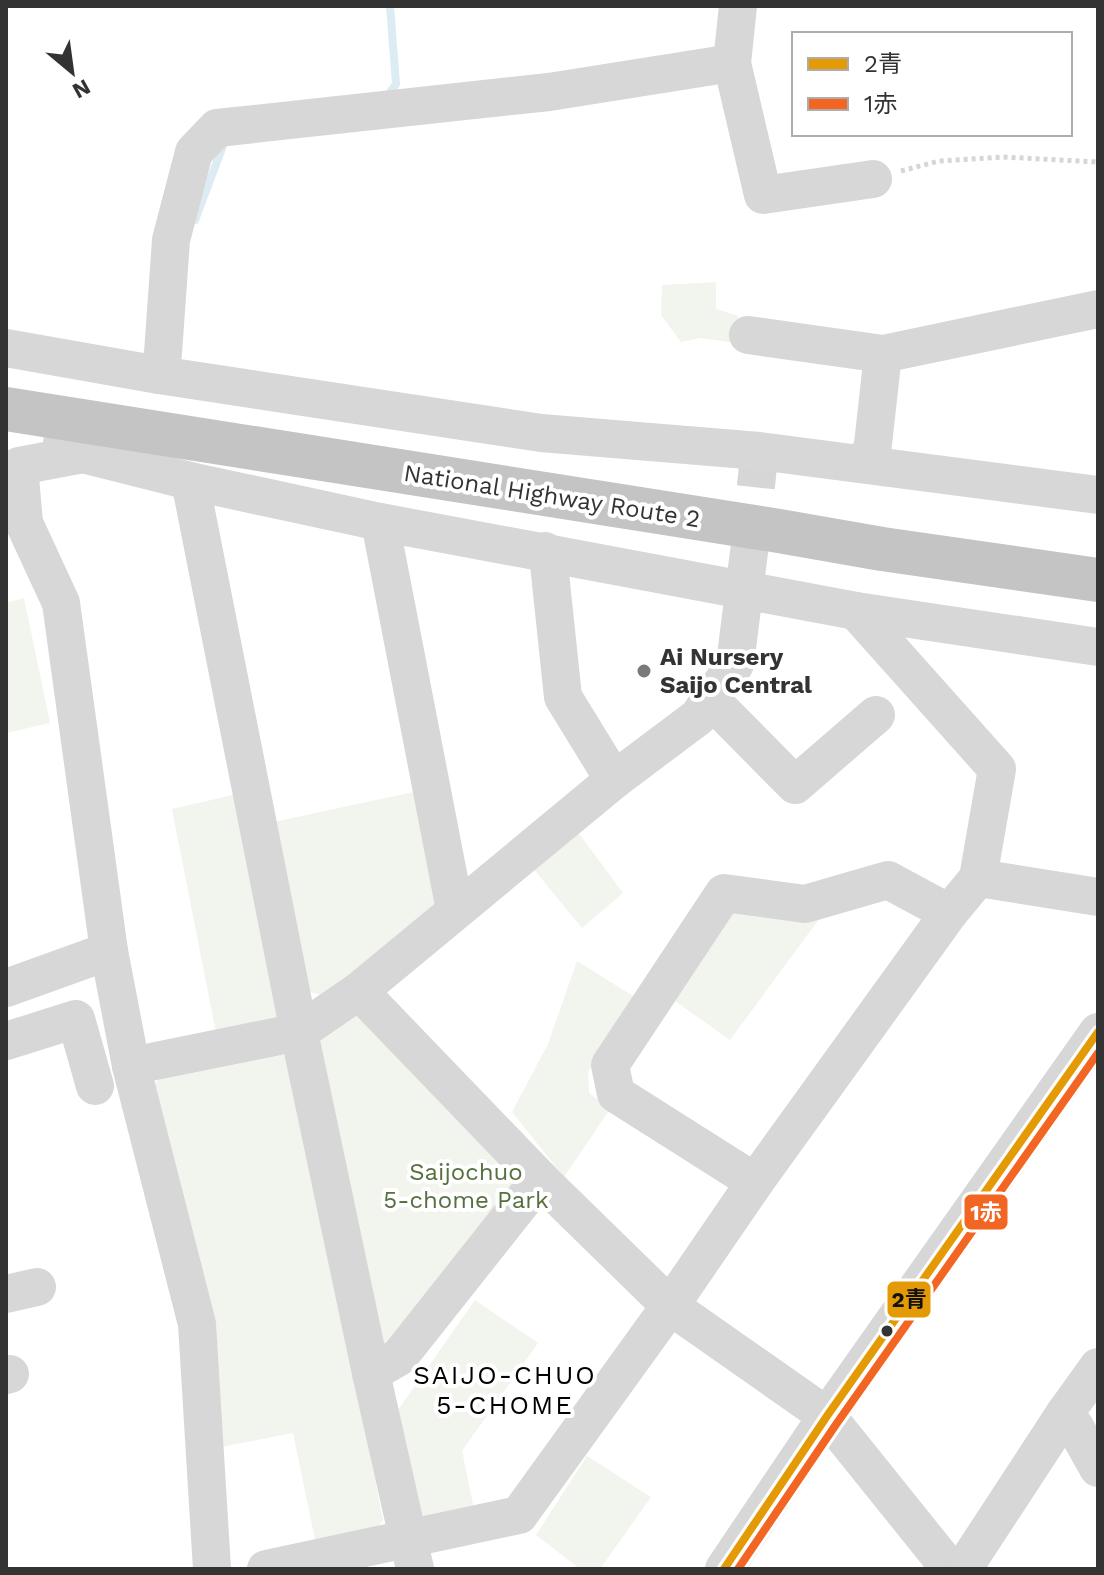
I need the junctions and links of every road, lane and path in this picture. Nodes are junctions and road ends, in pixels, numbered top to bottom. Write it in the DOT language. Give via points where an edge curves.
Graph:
graph roads {
  1 [pos="738,6"];
  2 [pos="732,63"];
  3 [pos="1098,162"];
  4 [pos="873,179"];
  5 [pos="1098,309"];
  6 [pos="748,335"];
  7 [pos="6,348"];
  8 [pos="883,354"];
  9 [pos="159,375"];
  10 [pos="6,412"];
  11 [pos="83,454"];
  12 [pos="867,464"];
  13 [pos="190,481"];
  14 [pos="1098,495"];
  15 [pos="380,522"];
  16 [pos="750,544"];
  17 [pos="882,549"];
  18 [pos="545,551"];
  19 [pos="1098,554"];
  20 [pos="1098,580"];
  21 [pos="745,590"];
  22 [pos="1098,601"];
  23 [pos="856,611"];
  24 [pos="1098,647"];
  25 [pos="710,699"];
  26 [pos="876,715"];
  27 [pos="614,780"];
  28 [pos="978,878"];
  29 [pos="1098,897"];
  30 [pos="455,910"];
  31 [pos="949,913"];
  32 [pos="109,951"];
  33 [pos="6,988"];
  34 [pos="359,991"];
  35 [pos="299,1032"];
  36 [pos="1098,1032"];
  37 [pos="6,1041"];
  38 [pos="131,1066"];
  39 [pos="95,1086"];
  40 [pos="540,1179"];
  41 [pos="755,1182"];
  42 [pos="670,1306"];
  43 [pos="1098,1367"];
  44 [pos="371,1373"];
  45 [pos="1065,1413"];
  46 [pos="827,1416"];
  47 [pos="1098,1468"];
  48 [pos="412,1554"];
  49 [pos="212,1569"];
  50 [pos="266,1569"];
  51 [pos="724,1569"];
  52 [pos="950,1569"];
  53 [pos="963,1569"];
  1 -- 2 [label="street"];
  2 -- 4 [label="street" via="763,195"];
  2 -- 9 [label="street" via="549,92 217,128 194,152 171,240"];
  3 -- 4 [label="path" via="1003,157 939,161"];
  5 -- 8 [label="street"];
  6 -- 8 [label="street"];
  7 -- 9 [label="street"];
  8 -- 12 [label="street"];
  9 -- 12 [label="street" via="541,433 758,458"];
  10 -- 11 [label="street"];
  10 -- 17 [label="highway, National Highway Route 2"];
  11 -- 13 [label="street"];
  11 -- 32 [label="street" via="19,466 24,523 61,603"];
  12 -- 14 [label="street"];
  13 -- 15 [label="street"];
  13 -- 35 [label="street"];
  15 -- 18 [label="street"];
  15 -- 30 [label="street"];
  16 -- 21 [label="street"];
  17 -- 19 [label="highway"];
  17 -- 20 [label="highway, National Highway Route 2"];
  17 -- 22 [label="highway"];
  18 -- 21 [label="street"];
  18 -- 27 [label="street" via="563,697"];
  21 -- 23 [label="street"];
  21 -- 25 [label="street" via="735,664"];
  23 -- 24 [label="street"];
  23 -- 28 [label="street" via="997,769"];
  25 -- 26 [label="street" via="795,785"];
  25 -- 27 [label="street" via="698,717"];
  27 -- 30 [label="street"];
  28 -- 29 [label="street"];
  28 -- 31 [label="street"];
  30 -- 34 [label="street"];
  31 -- 41 [label="street"];
  31 -- 41 [label="street" via="888,880 805,904 724,893 610,1065 616,1094"];
  32 -- 33 [label="street"];
  32 -- 38 [label="street"];
  34 -- 35 [label="street"];
  34 -- 40 [label="street"];
  35 -- 38 [label="street"];
  35 -- 44 [label="street"];
  36 -- 46 [label="street"];
  37 -- 39 [label="street" via="76,1019"];
  38 -- 49 [label="street" via="197,1324"];
  40 -- 42 [label="street"];
  40 -- 44 [label="street" via="399,1357"];
  41 -- 42 [label="street"];
  42 -- 46 [label="street"];
  42 -- 48 [label="street" via="519,1515"];
  43 -- 45 [label="street"];
  44 -- 48 [label="street"];
  45 -- 47 [label="street"];
  45 -- 53 [label="street"];
  46 -- 51 [label="street"];
  46 -- 52 [label="street"];
  48 -- 50 [label="street"];
}
